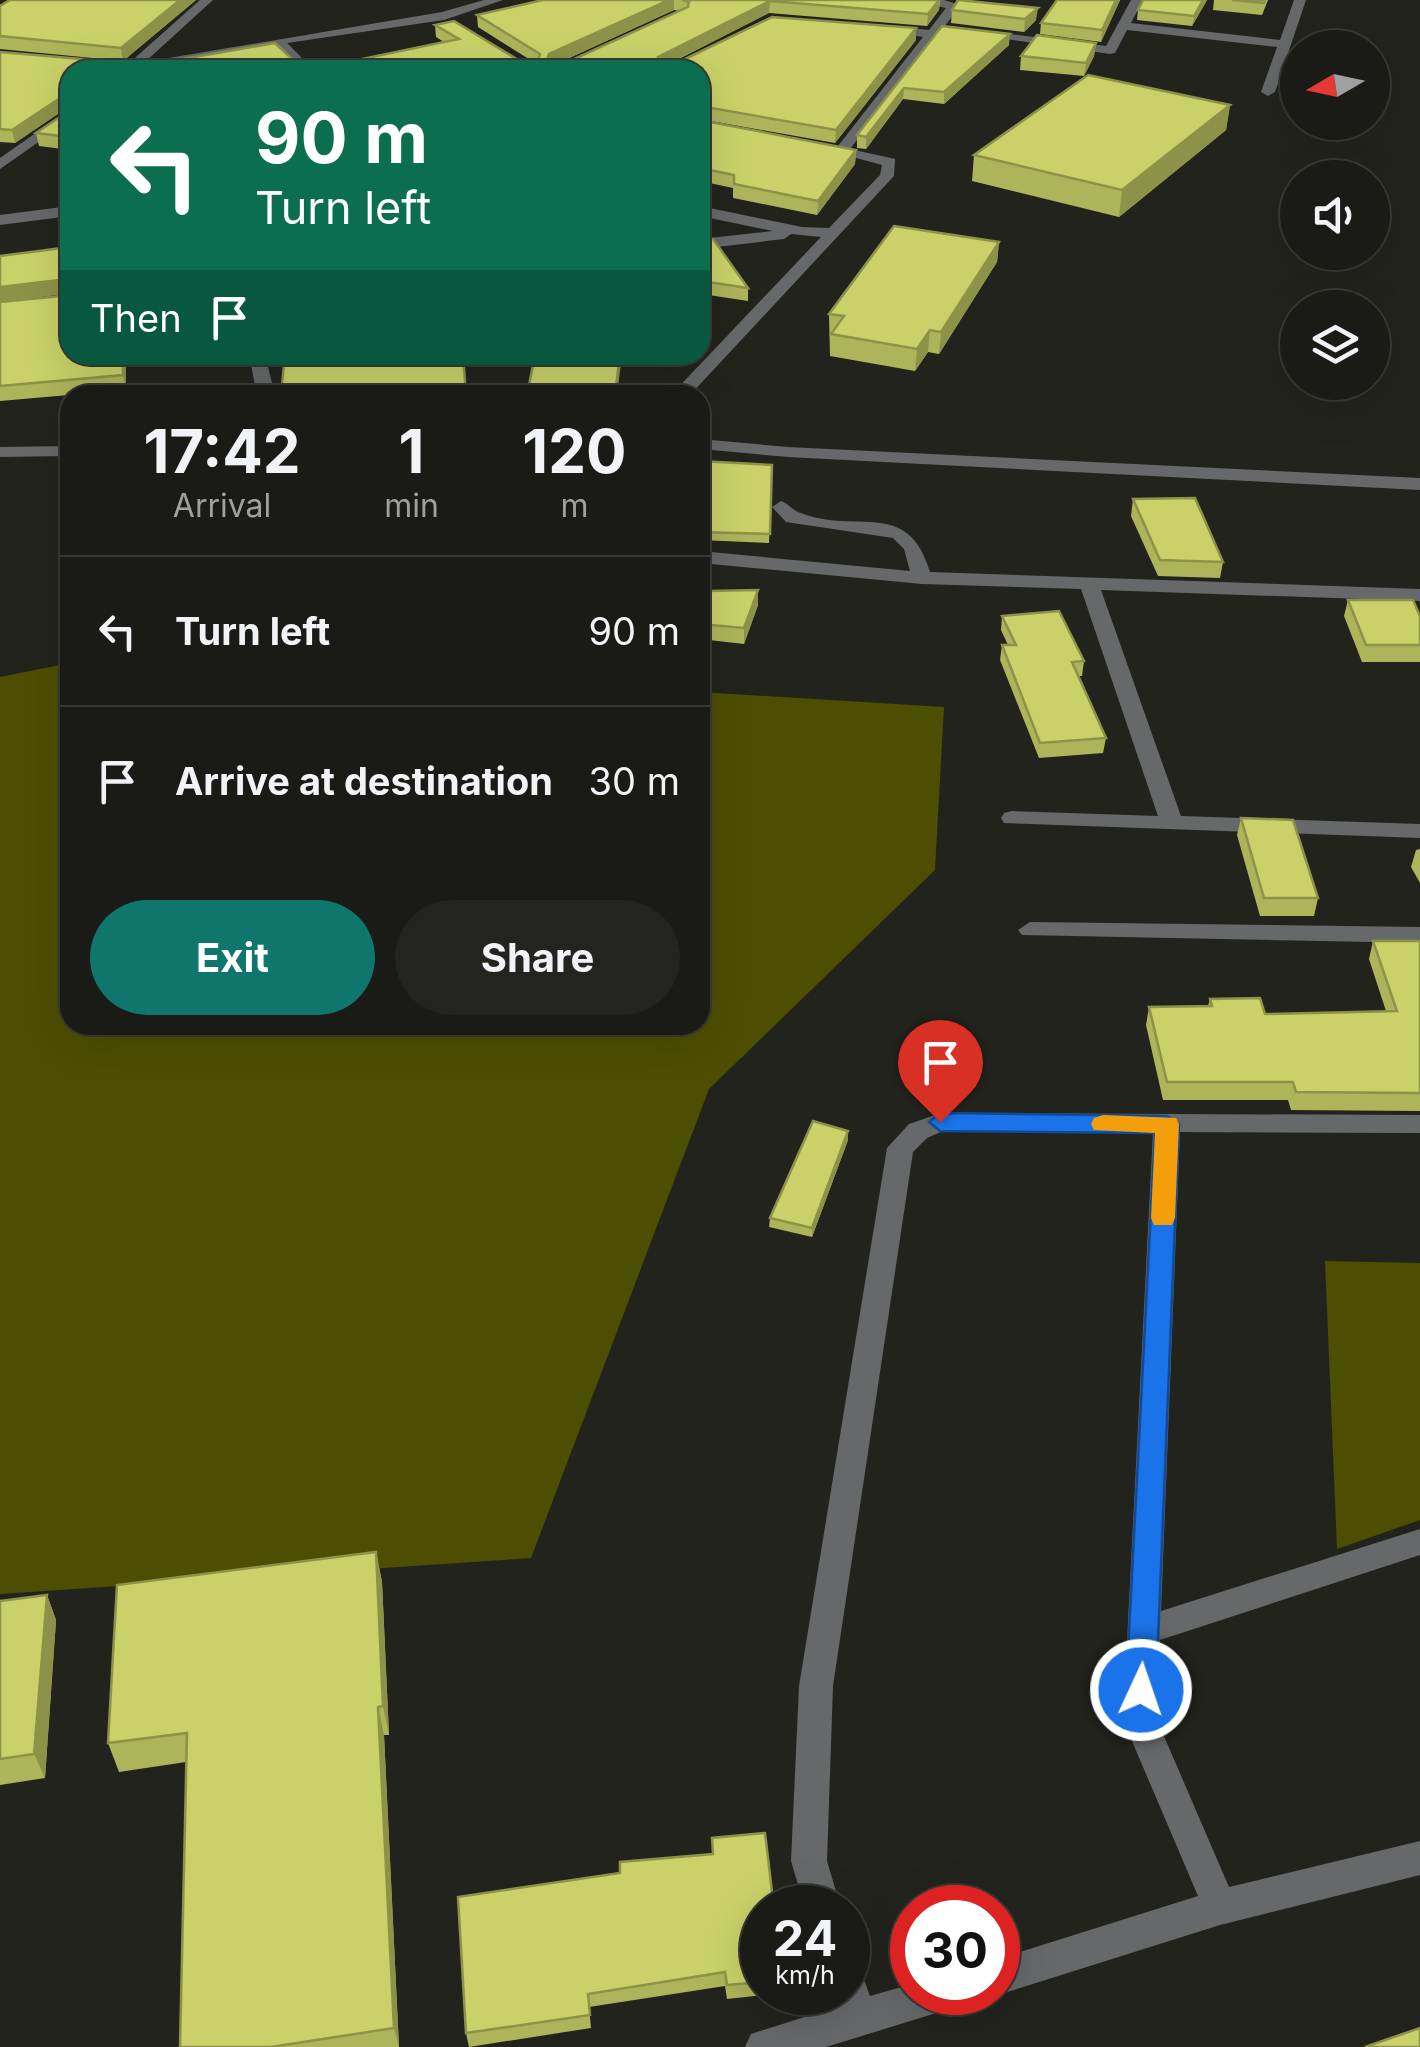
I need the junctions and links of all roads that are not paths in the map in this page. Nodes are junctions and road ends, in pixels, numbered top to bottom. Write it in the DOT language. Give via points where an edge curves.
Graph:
graph roads {
  1 [pos="207,0"];
  2 [pos="417,0"];
  3 [pos="497,0"];
  4 [pos="913,0"];
  5 [pos="1137,0"];
  6 [pos="1300,0"];
  7 [pos="444,16"];
  8 [pos="458,25"];
  9 [pos="1124,26"];
  10 [pos="859,27"];
  11 [pos="1288,30"];
  12 [pos="935,31"];
  13 [pos="278,41"];
  14 [pos="1280,44"];
  15 [pos="1280,54"];
  16 [pos="140,60"];
  17 [pos="180,60"];
  18 [pos="297,60"];
  19 [pos="56,62"];
  20 [pos="60,62"];
  21 [pos="1268,92"];
  22 [pos="60,120"];
  23 [pos="806,144"];
  24 [pos="842,150"];
  25 [pos="0,165"];
  26 [pos="60,212"];
  27 [pos="710,213"];
  28 [pos="0,220"];
  29 [pos="802,232"];
  30 [pos="832,233"];
  31 [pos="710,243"];
  32 [pos="710,363"];
  33 [pos="708,365"];
  34 [pos="689,385"];
  35 [pos="710,445"];
  36 [pos="60,451"];
  37 [pos="0,452"];
  38 [pos="1420,484"];
  39 [pos="781,507"];
  40 [pos="710,557"];
  41 [pos="922,578"];
  42 [pos="1090,587"];
  43 [pos="1420,596"];
  44 [pos="1012,818"];
  45 [pos="1172,823"];
  46 [pos="1420,831"];
  47 [pos="1030,930"];
  48 [pos="1420,934"];
  49 [pos="1167,1124"];
  50 [pos="1420,1124"];
  51 [pos="1420,1542"];
  52 [pos="1144,1631"];
  53 [pos="1420,1858"];
  54 [pos="816,1885"];
  55 [pos="1220,1907"];
  56 [pos="1020,1969"];
  57 [pos="829,2015"];
  58 [pos="764,2047"];
  1 -- 16 [label="street"];
  2 -- 7 [label="street"];
  3 -- 7 [label="street"];
  4 -- 12 [label="street" via="955,5"];
  5 -- 9 [label="street"];
  6 -- 11 [label="street"];
  7 -- 8 [label="street"];
  7 -- 13 [label="street"];
  9 -- 12 [label="street" via="1107,56"];
  9 -- 14 [label="street"];
  10 -- 12 [label="street"];
  12 -- 24 [label="street"];
  13 -- 17 [label="street"];
  13 -- 18 [label="street"];
  15 -- 21 [label="street"];
  19 -- 20 [label="street"];
  22 -- 25 [label="street"];
  23 -- 24 [label="street"];
  24 -- 30 [label="street" via="890,162 887,176"];
  26 -- 28 [label="street"];
  27 -- 29 [label="street"];
  29 -- 30 [label="street"];
  29 -- 31 [label="street"];
  30 -- 32 [label="street"];
  33 -- 34 [label="street"];
  35 -- 38 [label="street"];
  36 -- 37 [label="street"];
  39 -- 41 [label="street" via="793,518 899,533 912,547"];
  40 -- 41 [label="street"];
  41 -- 42 [label="street"];
  42 -- 43 [label="street"];
  42 -- 45 [label="street"];
  44 -- 45 [label="street"];
  45 -- 46 [label="street"];
  47 -- 48 [label="street"];
  49 -- 50 [label="street"];
  49 -- 52 [label="street"];
  49 -- 54 [label="street" via="940,1122 900,1148 816,1686 808,1862"];
  51 -- 52 [label="street"];
  52 -- 55 [label="street" via="1140,1720"];
  53 -- 55 [label="street"];
  55 -- 56 [label="street"];
  57 -- 58 [label="street"];
}
